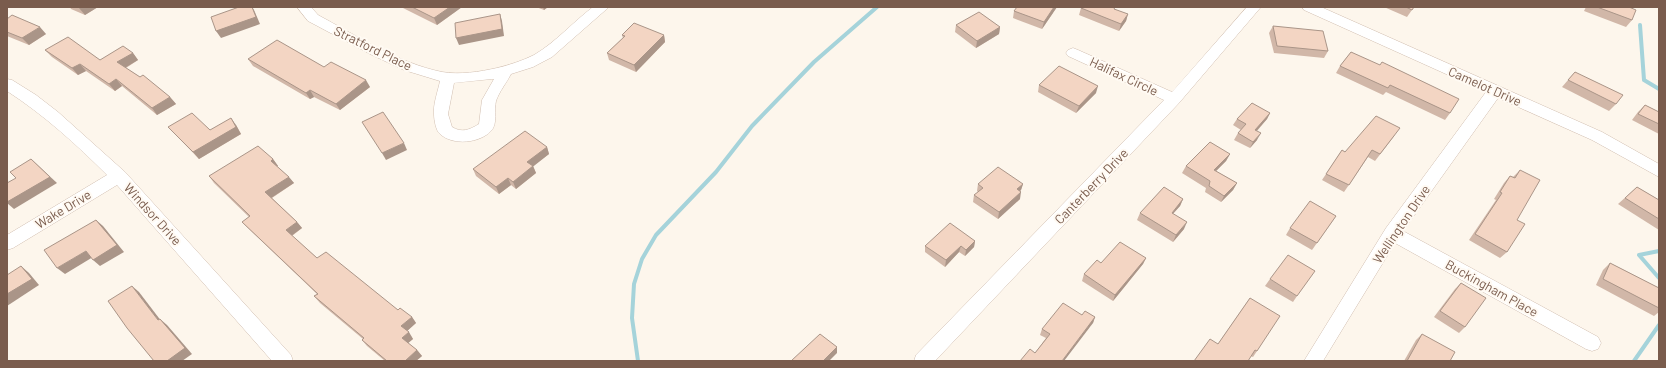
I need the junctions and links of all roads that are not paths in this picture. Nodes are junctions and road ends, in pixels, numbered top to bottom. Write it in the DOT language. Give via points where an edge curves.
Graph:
graph roads {
  1 [pos="304,7"];
  2 [pos="602,7"];
  3 [pos="1254,7"];
  4 [pos="1309,7"];
  5 [pos="1073,53"];
  6 [pos="506,71"];
  7 [pos="448,77"];
  8 [pos="7,84"];
  9 [pos="1495,90"];
  10 [pos="1174,100"];
  11 [pos="1659,171"];
  12 [pos="119,176"];
  13 [pos="1392,233"];
  14 [pos="7,243"];
  15 [pos="1592,343"];
  16 [pos="284,361"];
  17 [pos="923,361"];
  18 [pos="1313,361"];
  1 -- 7 [label="street, Stratford Place" via="313,18 404,65"];
  2 -- 6 [label="street, Stratford Place" via="558,46 538,59"];
  3 -- 10 [label="street, Canterberry Drive"];
  4 -- 9 [label="street, Camelot Drive"];
  5 -- 10 [label="street, Halifax Circle"];
  6 -- 7 [label="street, Stratford Place" via="485,76"];
  6 -- 7 [label="street" via="489,100 486,127 476,134 464,136 454,136 445,130 441,114"];
  8 -- 12 [label="street, Windsor Drive" via="56,118"];
  9 -- 11 [label="street, Camelot Drive" via="1598,136"];
  9 -- 13 [label="street, Wellington Drive"];
  10 -- 17 [label="street, Canterberry Drive"];
  12 -- 14 [label="street, Wake Drive"];
  12 -- 16 [label="street, Windsor Drive"];
  13 -- 15 [label="street, Buckingham Place"];
  13 -- 18 [label="street, Wellington Drive"];
}
